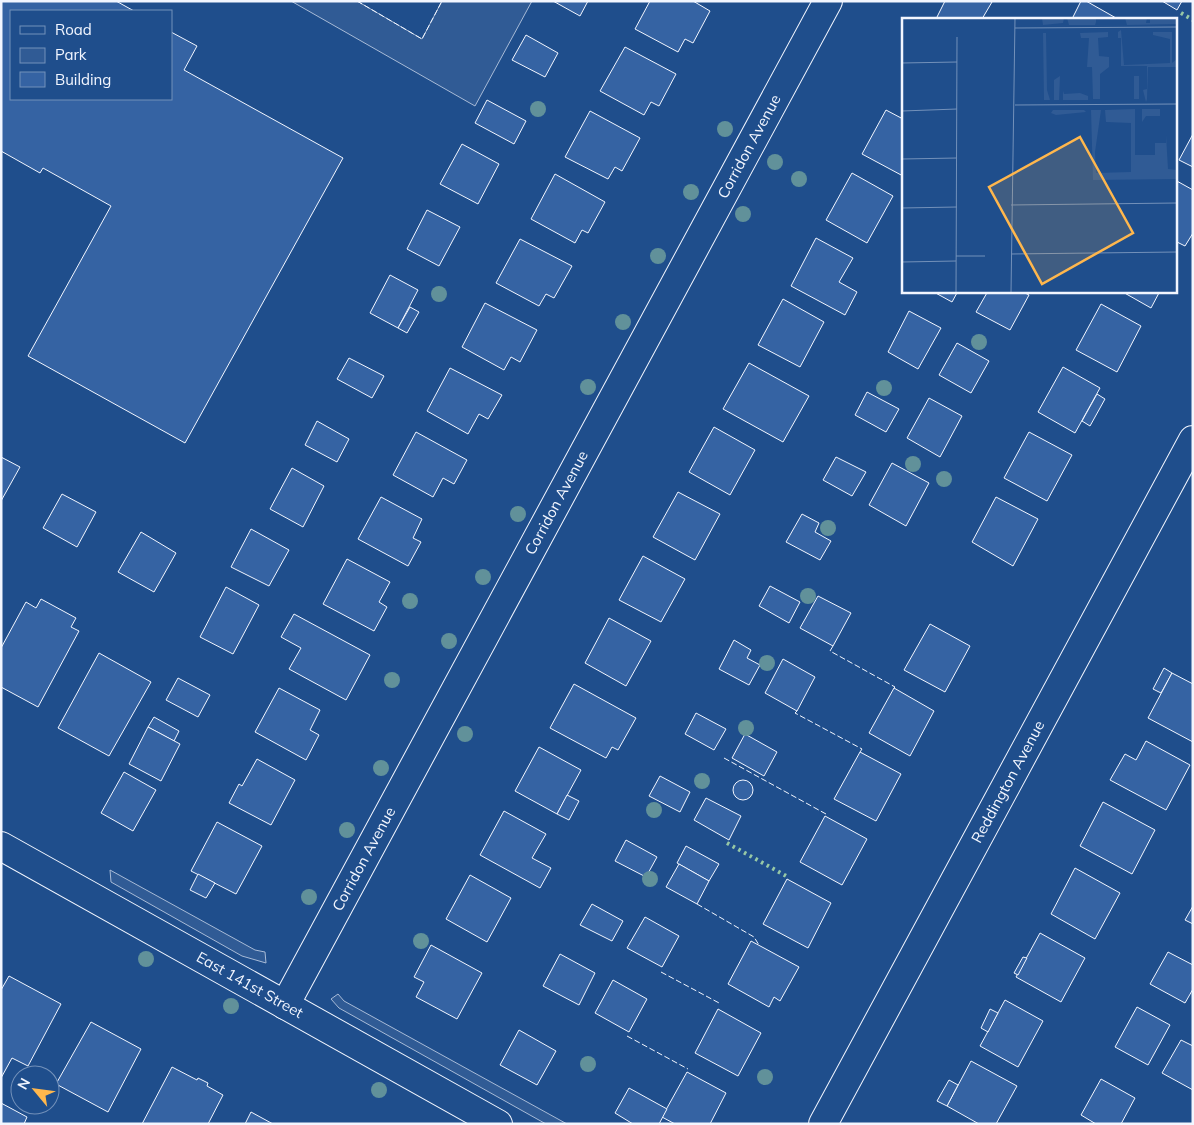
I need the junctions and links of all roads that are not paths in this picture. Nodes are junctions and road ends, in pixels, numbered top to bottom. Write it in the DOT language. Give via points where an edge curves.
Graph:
graph roads {
  1 [pos="828,1"];
  2 [pos="1193,440"];
  3 [pos="1,846"];
  4 [pos="285,1005"];
  5 [pos="498,1124"];
  6 [pos="823,1124"];
  1 -- 4 [label="street, Corridon Avenue"];
  2 -- 6 [label="street, Reddington Avenue"];
  3 -- 4 [label="street, East 141st Street"];
  4 -- 5 [label="street, East 141st Street"];
}
